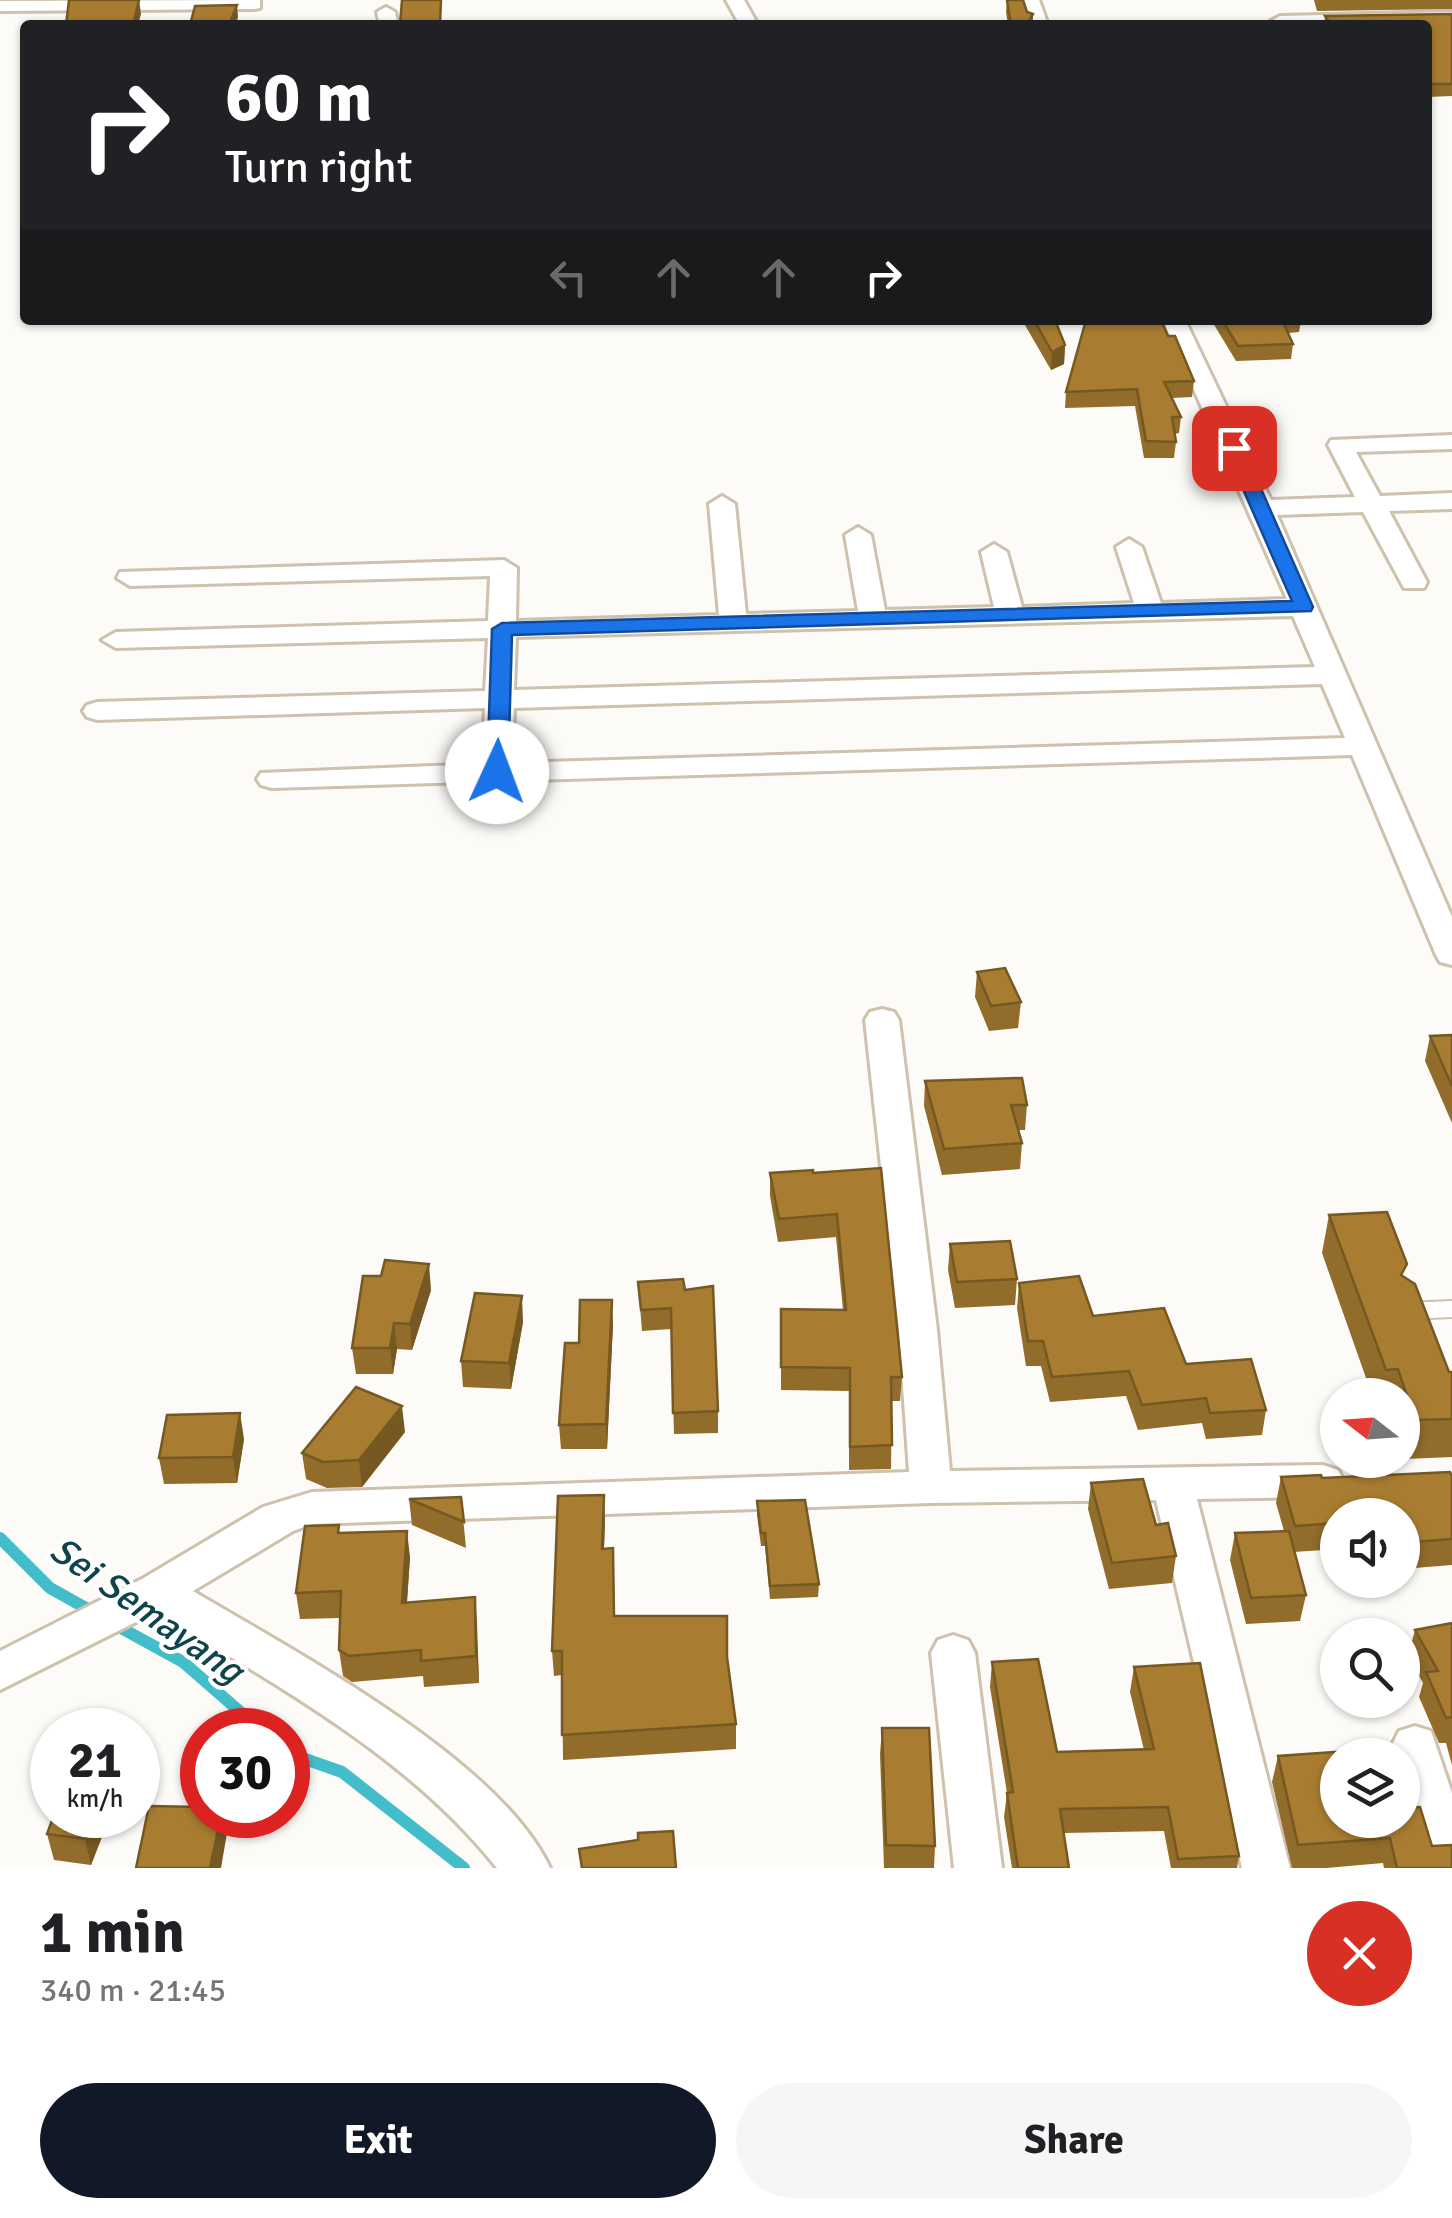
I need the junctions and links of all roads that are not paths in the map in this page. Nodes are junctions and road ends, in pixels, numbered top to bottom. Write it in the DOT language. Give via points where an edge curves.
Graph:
graph roads {
  1 [pos="255,2"];
  2 [pos="0,6"];
  3 [pos="1452,17"];
  4 [pos="1323,20"];
  5 [pos="1176,325"];
  6 [pos="1452,442"];
  7 [pos="1452,502"];
  8 [pos="722,504"];
  9 [pos="1372,504"];
  10 [pos="1262,508"];
  11 [pos="858,535"];
  12 [pos="1128,547"];
  13 [pos="994,552"];
  14 [pos="130,578"];
  15 [pos="1414,582"];
  16 [pos="1304,607"];
  17 [pos="1150,611"];
  18 [pos="1010,615"];
  19 [pos="873,619"];
  20 [pos="733,623"];
  21 [pos="502,629"];
  22 [pos="116,640"];
  23 [pos="1333,676"];
  24 [pos="500,700"];
  25 [pos="97,711"];
  26 [pos="1363,746"];
  27 [pos="497,772"];
  28 [pos="272,779"];
  29 [pos="1452,955"];
  30 [pos="882,1020"];
  31 [pos="1452,1309"];
  32 [pos="1406,1311"];
  33 [pos="1352,1480"];
  34 [pos="1173,1485"];
  35 [pos="930,1487"];
  36 [pos="142,1598"];
  37 [pos="953,1653"];
  38 [pos="0,1672"];
  39 [pos="1420,1762"];
  40 [pos="526,1868"];
  41 [pos="978,1868"];
  42 [pos="1266,1868"];
  43 [pos="1451,1868"];
  1 -- 2 [label="street"];
  3 -- 4 [label="street"];
  5 -- 10 [label="street"];
  6 -- 9 [label="street" via="1340,445"];
  7 -- 9 [label="street"];
  8 -- 20 [label="street"];
  9 -- 10 [label="street"];
  9 -- 15 [label="street"];
  10 -- 16 [label="street"];
  11 -- 19 [label="street"];
  12 -- 17 [label="street"];
  13 -- 18 [label="street"];
  14 -- 21 [label="street" via="504,568"];
  16 -- 17 [label="street"];
  16 -- 23 [label="street"];
  17 -- 18 [label="street"];
  18 -- 19 [label="street"];
  19 -- 20 [label="street"];
  20 -- 21 [label="street"];
  21 -- 22 [label="street"];
  21 -- 24 [label="street"];
  23 -- 24 [label="street"];
  23 -- 26 [label="street"];
  24 -- 25 [label="street"];
  24 -- 27 [label="street"];
  26 -- 27 [label="street"];
  26 -- 29 [label="street"];
  27 -- 28 [label="street"];
  30 -- 35 [label="street"];
  31 -- 32 [label="lane"];
  33 -- 34 [label="street"];
  34 -- 35 [label="street"];
  34 -- 42 [label="street"];
  35 -- 36 [label="street" via="312,1508 278,1520"];
  36 -- 38 [label="street"];
  36 -- 40 [label="street" via="387,1732"];
  37 -- 41 [label="street"];
  39 -- 43 [label="street"];
}
